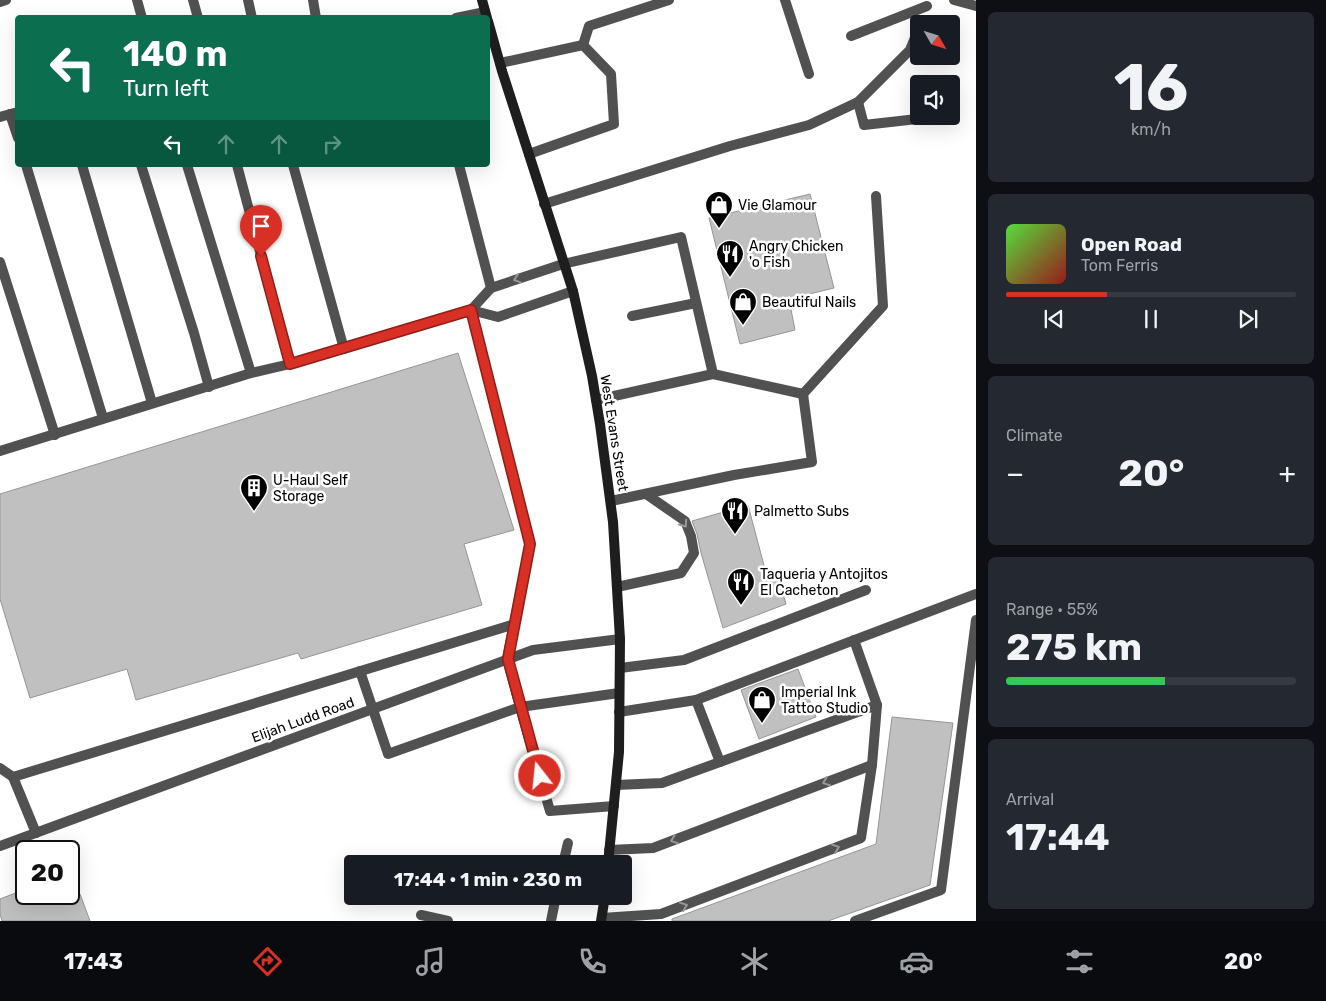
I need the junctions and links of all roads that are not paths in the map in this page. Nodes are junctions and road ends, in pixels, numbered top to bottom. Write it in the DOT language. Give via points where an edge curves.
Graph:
graph roads {
  1 [pos="6,0"];
  2 [pos="137,0"];
  3 [pos="193,0"];
  4 [pos="248,0"];
  5 [pos="313,0"];
  6 [pos="482,0"];
  7 [pos="669,0"];
  8 [pos="785,0"];
  9 [pos="954,0"];
  10 [pos="0,2"];
  11 [pos="927,3"];
  12 [pos="976,6"];
  13 [pos="141,15"];
  14 [pos="197,15"];
  15 [pos="251,15"];
  16 [pos="316,15"];
  17 [pos="486,15"];
  18 [pos="923,15"];
  19 [pos="490,29"];
  20 [pos="850,36"];
  21 [pos="583,45"];
  22 [pos="910,50"];
  23 [pos="500,63"];
  24 [pos="808,74"];
  25 [pos="858,102"];
  26 [pos="9,114"];
  27 [pos="910,120"];
  28 [pos="15,130"];
  29 [pos="529,154"];
  30 [pos="27,167"];
  31 [pos="83,167"];
  32 [pos="142,167"];
  33 [pos="188,167"];
  34 [pos="238,167"];
  35 [pos="294,167"];
  36 [pos="460,167"];
  37 [pos="876,196"];
  38 [pos="544,204"];
  39 [pos="0,262"];
  40 [pos="563,264"];
  41 [pos="491,288"];
  42 [pos="573,291"];
  43 [pos="696,303"];
  44 [pos="471,310"];
  45 [pos="632,316"];
  46 [pos="344,349"];
  47 [pos="290,364"];
  48 [pos="251,373"];
  49 [pos="713,374"];
  50 [pos="209,387"];
  51 [pos="803,394"];
  52 [pos="596,400"];
  53 [pos="152,403"];
  54 [pos="103,418"];
  55 [pos="55,435"];
  56 [pos="0,451"];
  57 [pos="646,494"];
  58 [pos="611,501"];
  59 [pos="617,587"];
  60 [pos="866,590"];
  61 [pos="976,594"];
  62 [pos="976,620"];
  63 [pos="515,624"];
  64 [pos="620,639"];
  65 [pos="854,640"];
  66 [pos="508,659"];
  67 [pos="620,668"];
  68 [pos="360,671"];
  69 [pos="620,694"];
  70 [pos="696,700"];
  71 [pos="877,705"];
  72 [pos="520,707"];
  73 [pos="372,709"];
  74 [pos="620,712"];
  75 [pos="720,762"];
  76 [pos="872,764"];
  77 [pos="0,768"];
  78 [pos="13,777"];
  79 [pos="616,785"];
  80 [pos="614,806"];
  81 [pos="36,832"];
  82 [pos="568,843"];
  83 [pos="0,846"];
  84 [pos="609,850"];
  85 [pos="565,855"];
  86 [pos="609,855"];
  87 [pos="554,905"];
  88 [pos="604,905"];
  89 [pos="602,919"];
  90 [pos="425,921"];
  91 [pos="448,921"];
  92 [pos="551,921"];
  93 [pos="855,921"];
  1 -- 10 [label="street"];
  2 -- 13 [label="street"];
  3 -- 14 [label="street"];
  4 -- 15 [label="street"];
  5 -- 16 [label="street"];
  6 -- 17 [label="main road, West Evans Street"];
  7 -- 21 [label="street" via="589,26"];
  8 -- 24 [label="street"];
  9 -- 12 [label="street"];
  11 -- 18 [label="street"];
  11 -- 20 [label="street"];
  19 -- 23 [label="main road, West Evans Street"];
  21 -- 23 [label="street"];
  21 -- 29 [label="street" via="611,74 614,124"];
  22 -- 25 [label="street"];
  23 -- 29 [label="main road, West Evans Street"];
  25 -- 27 [label="street" via="864,125"];
  25 -- 38 [label="street" via="809,125"];
  26 -- 28 [label="street"];
  29 -- 38 [label="main road, West Evans Street"];
  30 -- 54 [label="street"];
  31 -- 53 [label="street"];
  32 -- 50 [label="street"];
  33 -- 48 [label="street"];
  34 -- 47 [label="street"];
  35 -- 46 [label="street"];
  36 -- 41 [label="street"];
  37 -- 51 [label="street" via="883,306"];
  38 -- 40 [label="main road, West Evans Street"];
  39 -- 55 [label="street"];
  40 -- 41 [label="street, one-way"];
  40 -- 42 [label="main road, West Evans Street"];
  40 -- 43 [label="street" via="681,237"];
  41 -- 44 [label="street"];
  42 -- 44 [label="street" via="498,316"];
  42 -- 52 [label="main road, West Evans Street"];
  43 -- 45 [label="street"];
  43 -- 49 [label="street"];
  44 -- 46 [label="street"];
  44 -- 63 [label="street" via="530,544"];
  46 -- 47 [label="street"];
  47 -- 48 [label="street"];
  48 -- 50 [label="street"];
  49 -- 51 [label="street"];
  49 -- 52 [label="street"];
  50 -- 53 [label="street"];
  51 -- 57 [label="street" via="812,462"];
  52 -- 58 [label="main road, West Evans Street"];
  53 -- 54 [label="street"];
  54 -- 55 [label="street"];
  55 -- 56 [label="street"];
  57 -- 58 [label="street"];
  57 -- 59 [label="street, one-way" via="685,521 694,553 681,573"];
  58 -- 59 [label="main road, West Evans Street"];
  59 -- 64 [label="main road, West Evans Street"];
  60 -- 67 [label="street" via="684,660"];
  61 -- 65 [label="street"];
  62 -- 93 [label="street" via="941,890"];
  63 -- 66 [label="street"];
  63 -- 68 [label="street"];
  64 -- 66 [label="street, Elijah Ludd Road" via="532,650"];
  64 -- 67 [label="main road, West Evans Street"];
  65 -- 70 [label="street"];
  65 -- 71 [label="street"];
  66 -- 72 [label="street"];
  66 -- 73 [label="street, Elijah Ludd Road"];
  67 -- 69 [label="main road, West Evans Street"];
  68 -- 73 [label="street"];
  68 -- 78 [label="street"];
  69 -- 72 [label="street"];
  69 -- 74 [label="main road, West Evans Street"];
  70 -- 74 [label="street"];
  70 -- 75 [label="street"];
  71 -- 75 [label="street"];
  71 -- 76 [label="street"];
  72 -- 73 [label="street" via="388,754"];
  72 -- 80 [label="street" via="550,811"];
  73 -- 81 [label="street, Elijah Ludd Road"];
  74 -- 79 [label="main road, West Evans Street"];
  75 -- 79 [label="street" via="662,783"];
  76 -- 84 [label="street, one-way" via="653,848"];
  89 -- 76 [label="street, one-way" via="661,914 861,838"];
  77 -- 78 [label="street"];
  78 -- 81 [label="street"];
  79 -- 80 [label="main road, West Evans Street"];
  80 -- 84 [label="main road, West Evans Street"];
  81 -- 83 [label="street, Elijah Ludd Road"];
  82 -- 85 [label="street"];
  84 -- 86 [label="main road, West Evans Street"];
  87 -- 92 [label="street"];
  88 -- 89 [label="main road"];
  90 -- 91 [label="street" via="421,915"];
}
